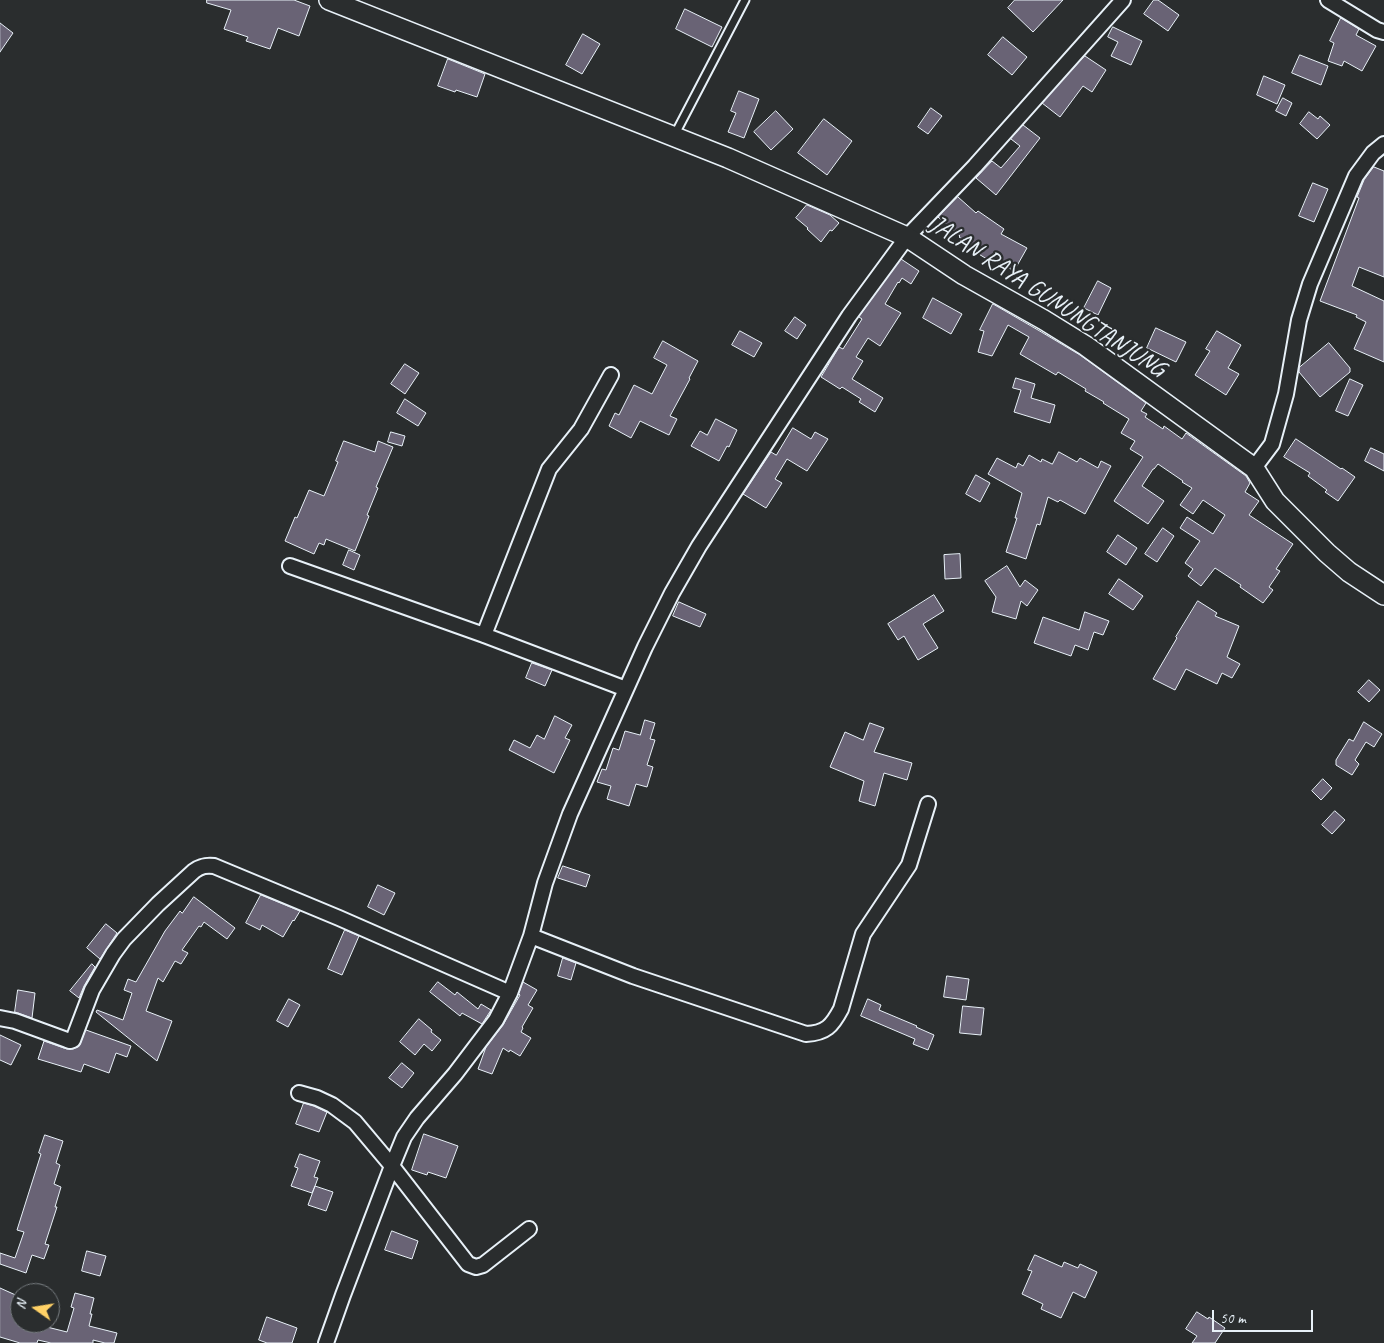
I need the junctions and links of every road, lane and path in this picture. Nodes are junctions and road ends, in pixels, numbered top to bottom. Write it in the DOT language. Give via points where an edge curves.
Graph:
graph roads {
  1 [pos="329,0"];
  2 [pos="745,0"];
  3 [pos="1123,0"];
  4 [pos="1328,0"];
  5 [pos="1384,32"];
  6 [pos="674,136"];
  7 [pos="1380,152"];
  8 [pos="907,237"];
  9 [pos="611,375"];
  10 [pos="1254,468"];
  11 [pos="290,566"];
  12 [pos="1384,595"];
  13 [pos="484,635"];
  14 [pos="626,689"];
  15 [pos="928,804"];
  16 [pos="531,936"];
  17 [pos="510,993"];
  18 [pos="0,1018"];
  19 [pos="299,1092"];
  20 [pos="392,1166"];
  21 [pos="529,1229"];
  22 [pos="326,1343"];
  1 -- 6 [label="main road, JALAN RAYA GUNUNGTANJUNG"];
  2 -- 6 [label="lane"];
  3 -- 8 [label="street"];
  4 -- 5 [label="street"];
  6 -- 8 [label="main road, JALAN RAYA GUNUNGTANJUNG"];
  7 -- 10 [label="street" via="1356,176 1310,284 1272,444"];
  8 -- 10 [label="main road, JALAN RAYA GUNUNGTANJUNG" via="964,275 1086,346"];
  8 -- 14 [label="street" via="849,316 699,546 672,593"];
  9 -- 13 [label="street" via="581,429 549,469"];
  10 -- 12 [label="main road, JALAN RAYA GUNUNGTANJUNG" via="1275,501 1327,553"];
  11 -- 13 [label="street"];
  13 -- 14 [label="street"];
  14 -- 16 [label="street" via="570,814 544,882"];
  15 -- 16 [label="street" via="909,865 863,934 841,1009 828,1028 817,1034 806,1034 642,979"];
  16 -- 17 [label="street"];
  17 -- 18 [label="street" via="339,918 207,865 194,870 124,939 92,990 73,1040"];
  17 -- 20 [label="street" via="496,1020 404,1137"];
  19 -- 20 [label="street" via="324,1101 349,1116"];
  20 -- 21 [label="street" via="464,1260 474,1267 483,1265"];
  20 -- 22 [label="street"];
}
